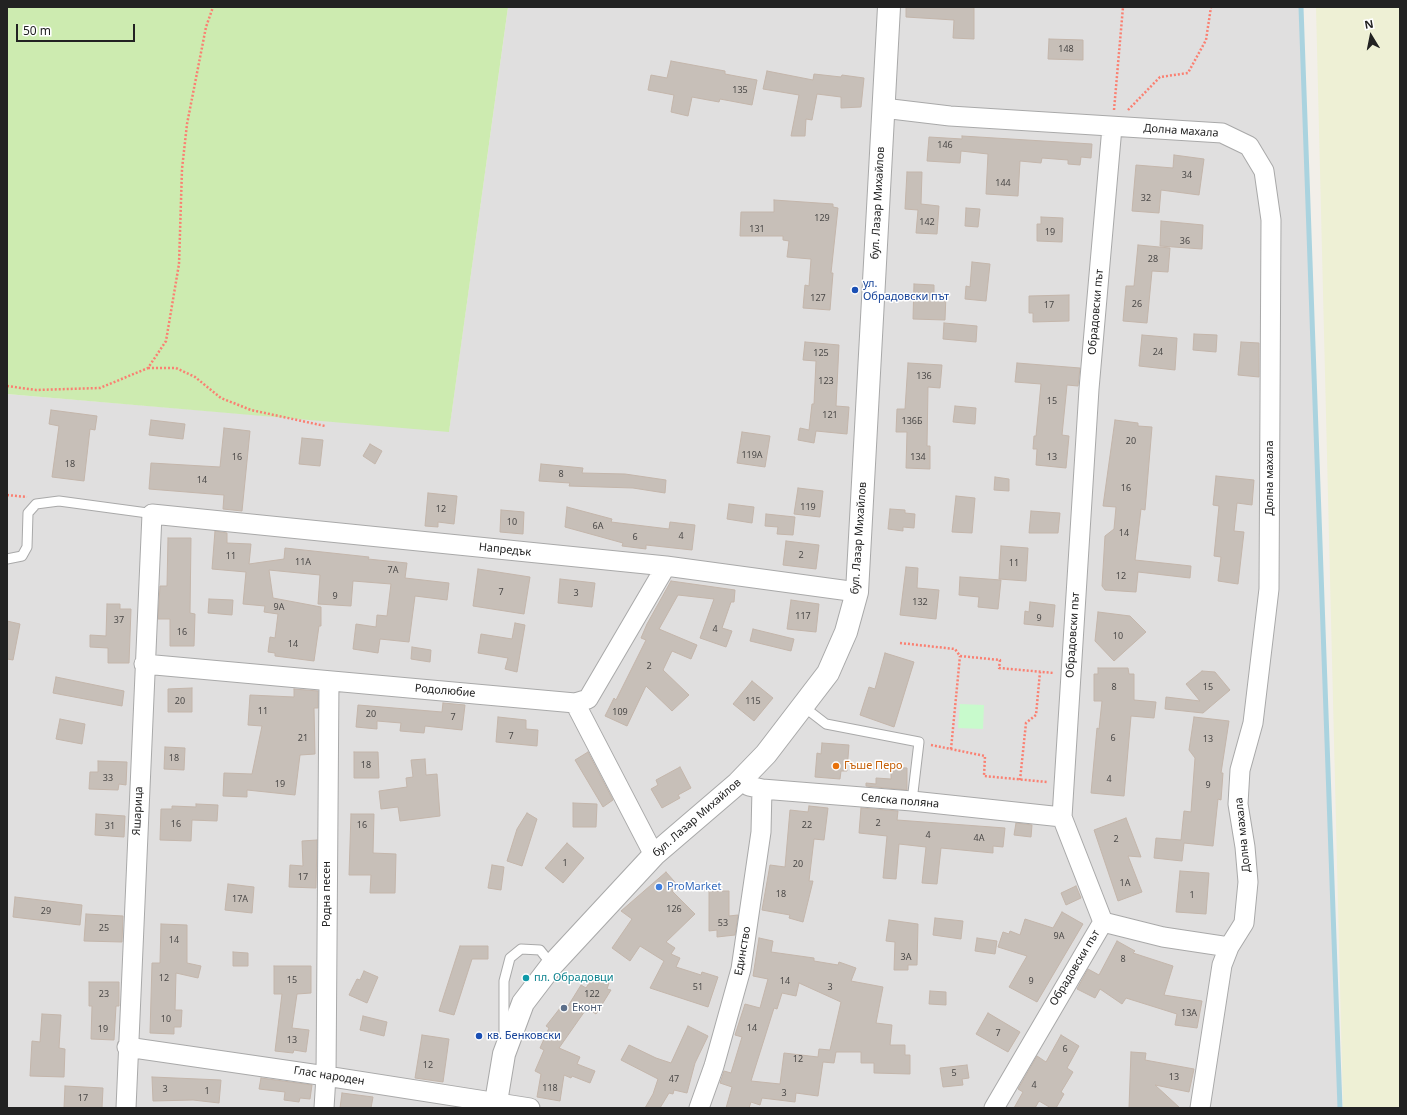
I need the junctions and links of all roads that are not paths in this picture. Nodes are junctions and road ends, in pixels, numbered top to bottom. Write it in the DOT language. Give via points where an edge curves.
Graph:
graph roads {
  1 [pos="889,7"];
  2 [pos="883,108"];
  3 [pos="1112,127"];
  4 [pos="154,514"];
  5 [pos="7,559"];
  6 [pos="666,566"];
  7 [pos="857,592"];
  8 [pos="144,664"];
  9 [pos="329,681"];
  10 [pos="575,703"];
  11 [pos="804,707"];
  12 [pos="738,783"];
  13 [pos="762,789"];
  14 [pos="912,801"];
  15 [pos="1062,817"];
  16 [pos="654,855"];
  17 [pos="1103,922"];
  18 [pos="1229,947"];
  19 [pos="552,965"];
  20 [pos="127,1047"];
  21 [pos="504,1054"];
  22 [pos="326,1076"];
  23 [pos="496,1105"];
  24 [pos="126,1108"];
  25 [pos="324,1108"];
  26 [pos="530,1108"];
  27 [pos="699,1108"];
  28 [pos="994,1108"];
  29 [pos="1200,1108"];
  1 -- 2 [label="street, бул. Лазар Михайлов"];
  2 -- 3 [label="street, Долна махала" via="950,116"];
  2 -- 7 [label="street, бул. Лазар Михайлов"];
  3 -- 15 [label="street, Обрадовски път" via="1089,389"];
  3 -- 18 [label="street, Долна махала" via="1222,133 1249,146 1264,171 1271,220 1269,588 1253,723 1240,770 1238,804 1248,882 1244,923"];
  4 -- 5 [label="lane" via="59,501 36,504 28,513 27,547 22,556"];
  4 -- 6 [label="street, Напредък"];
  4 -- 8 [label="street, Яшарица"];
  6 -- 7 [label="street, Напредък"];
  6 -- 10 [label="street" via="588,699"];
  7 -- 11 [label="street, бул. Лазар Михайлов" via="846,632 828,673"];
  8 -- 9 [label="street, Родолюбие"];
  8 -- 20 [label="street, Яшарица"];
  9 -- 10 [label="street, Родолюбие"];
  9 -- 22 [label="street, Родна песен"];
  10 -- 16 [label="street"];
  11 -- 12 [label="street, бул. Лазар Михайлов" via="766,754"];
  11 -- 14 [label="lane" via="826,724 919,742"];
  12 -- 13 [label="street, Селска поляна"];
  12 -- 16 [label="street, бул. Лазар Михайлов"];
  13 -- 14 [label="street, Селска поляна"];
  13 -- 27 [label="street, Единство" via="761,832 741,969 714,1066"];
  14 -- 15 [label="street, Селска поляна"];
  15 -- 17 [label="street, Обрадовски път"];
  16 -- 19 [label="street, бул. Лазар Михайлов"];
  17 -- 18 [label="street" via="1163,937"];
  17 -- 28 [label="street, Обрадовски път"];
  18 -- 29 [label="street, Долна махала" via="1222,965"];
  19 -- 21 [label="street, бул. Лазар Михайлов" via="523,1003"];
  19 -- 21 [label="lane" via="540,950 521,949 510,958 504,981"];
  20 -- 22 [label="street, Глас народен"];
  20 -- 24 [label="street, Яшарица"];
  21 -- 23 [label="street, бул. Лазар Михайлов"];
  22 -- 23 [label="street, Глас народен"];
  22 -- 25 [label="street, Родна песен"];
  23 -- 26 [label="street, Глас народен"];
}
